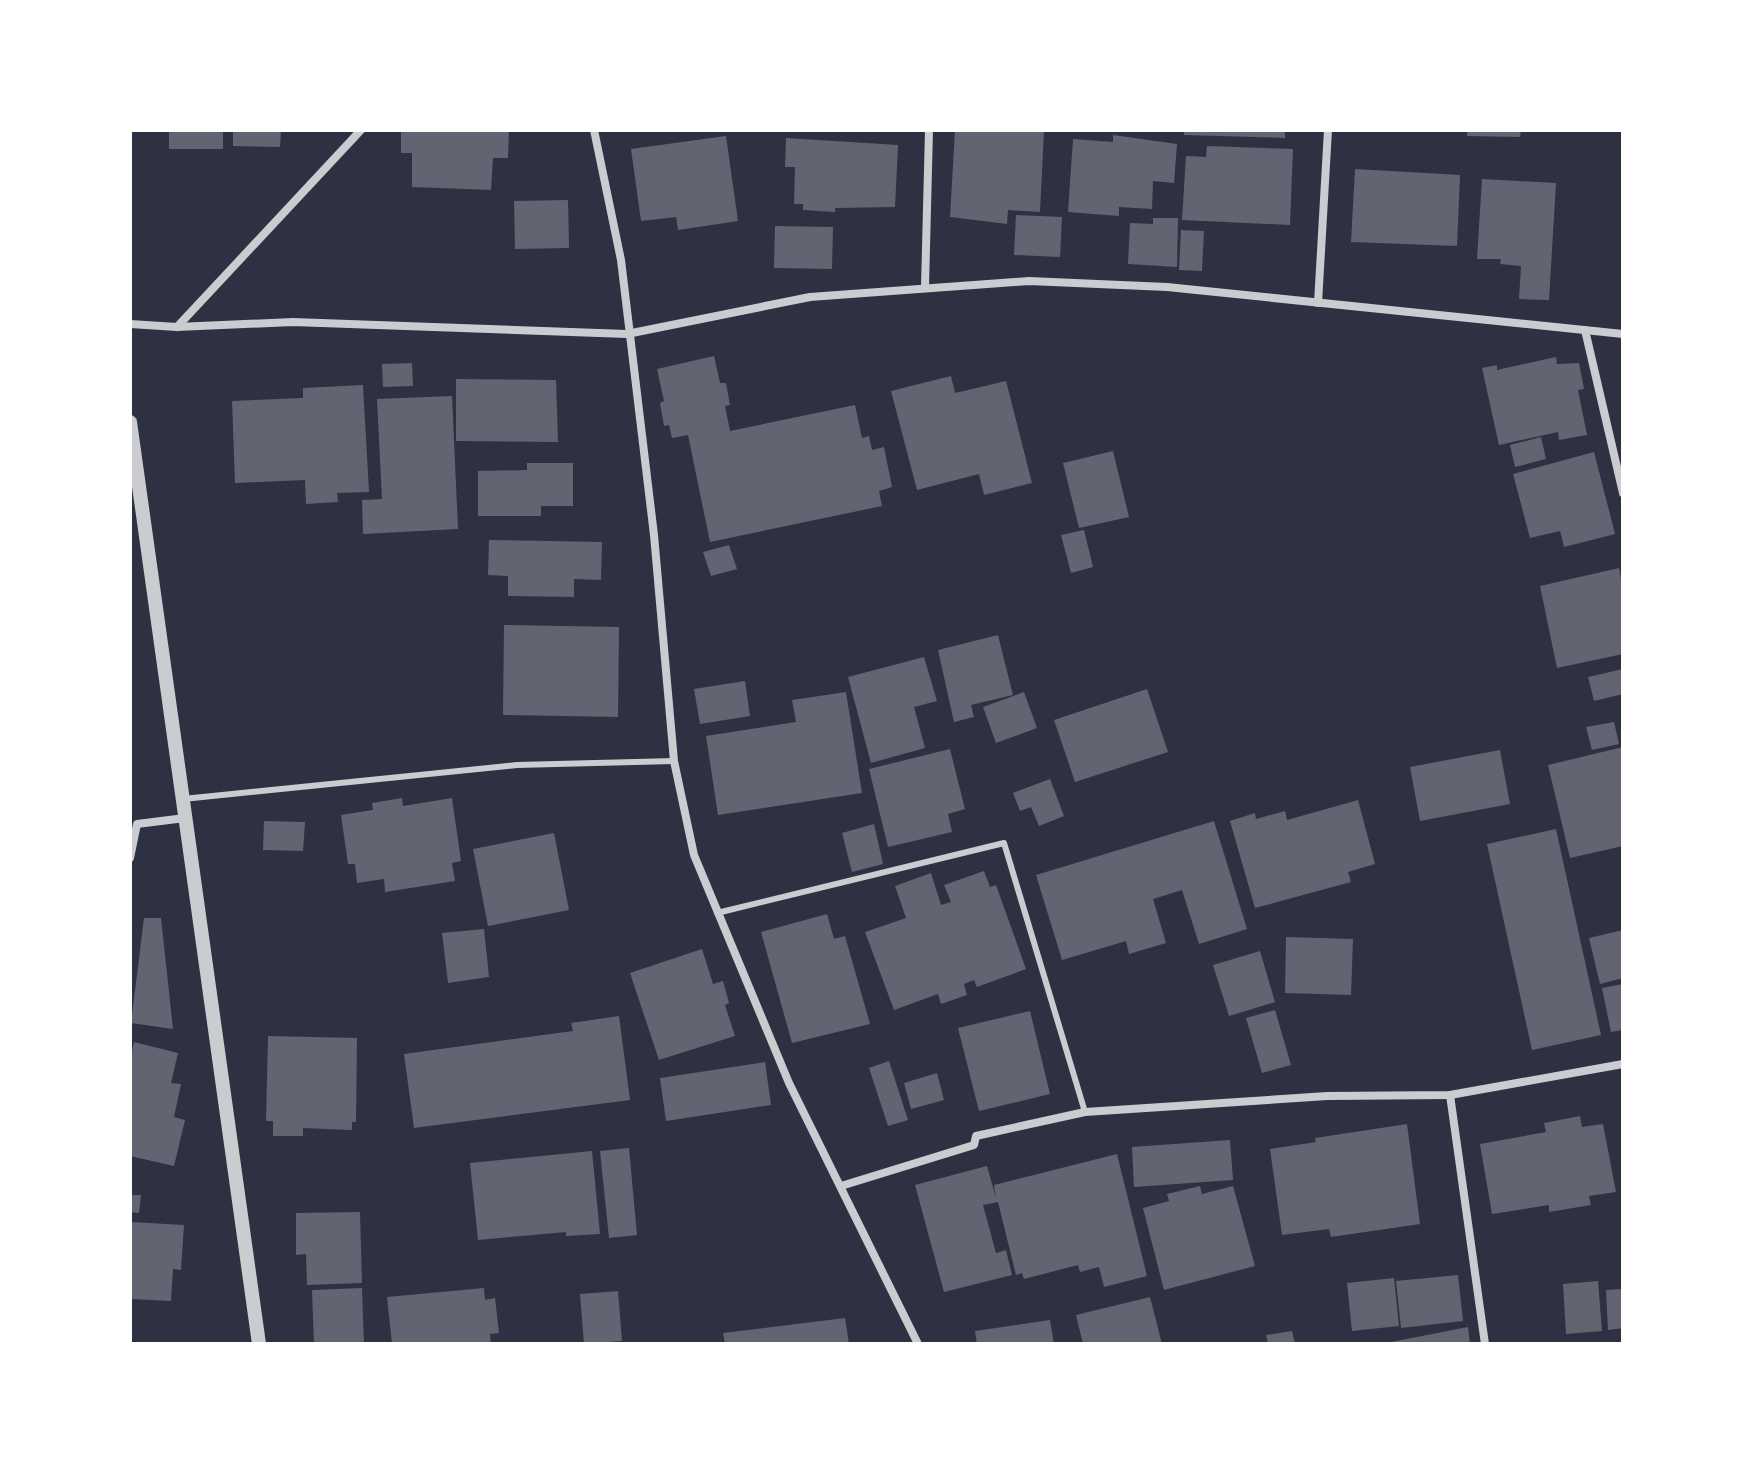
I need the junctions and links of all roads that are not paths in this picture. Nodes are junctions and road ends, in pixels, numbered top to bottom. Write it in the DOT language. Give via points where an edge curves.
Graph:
graph roads {
  1 [pos="361,130"];
  2 [pos="594,130"];
  3 [pos="929,130"];
  4 [pos="1328,130"];
  5 [pos="925,287"];
  6 [pos="1318,303"];
  7 [pos="130,324"];
  8 [pos="177,327"];
  9 [pos="1585,330"];
  10 [pos="627,334"];
  11 [pos="1623,334"];
  12 [pos="130,422"];
  13 [pos="1623,493"];
  14 [pos="674,761"];
  15 [pos="183,799"];
  16 [pos="185,818"];
  17 [pos="130,858"];
  18 [pos="717,913"];
  19 [pos="1623,1064"];
  20 [pos="1450,1095"];
  21 [pos="1085,1112"];
  22 [pos="841,1186"];
  23 [pos="259,1344"];
  24 [pos="918,1344"];
  25 [pos="1485,1344"];
  1 -- 8 [label="street"];
  2 -- 10 [label="street" via="621,260"];
  3 -- 5 [label="street"];
  4 -- 6 [label="street"];
  5 -- 6 [label="street" via="1029,281 1152,286"];
  5 -- 10 [label="street" via="810,297"];
  6 -- 9 [label="street"];
  7 -- 8 [label="street"];
  8 -- 10 [label="street" via="293,322"];
  9 -- 11 [label="street"];
  9 -- 13 [label="street"];
  10 -- 14 [label="street" via="654,535"];
  12 -- 15 [label="street"];
  14 -- 15 [label="lane" via="517,765"];
  14 -- 18 [label="street" via="694,855"];
  15 -- 16 [label="street"];
  16 -- 17 [label="street" via="137,824"];
  16 -- 23 [label="street"];
  18 -- 21 [label="lane" via="1004,843"];
  18 -- 22 [label="street" via="789,1083"];
  19 -- 20 [label="street"];
  20 -- 21 [label="street" via="1327,1096"];
  20 -- 25 [label="street"];
  21 -- 22 [label="street" via="976,1136 974,1145"];
  22 -- 24 [label="street"];
}
